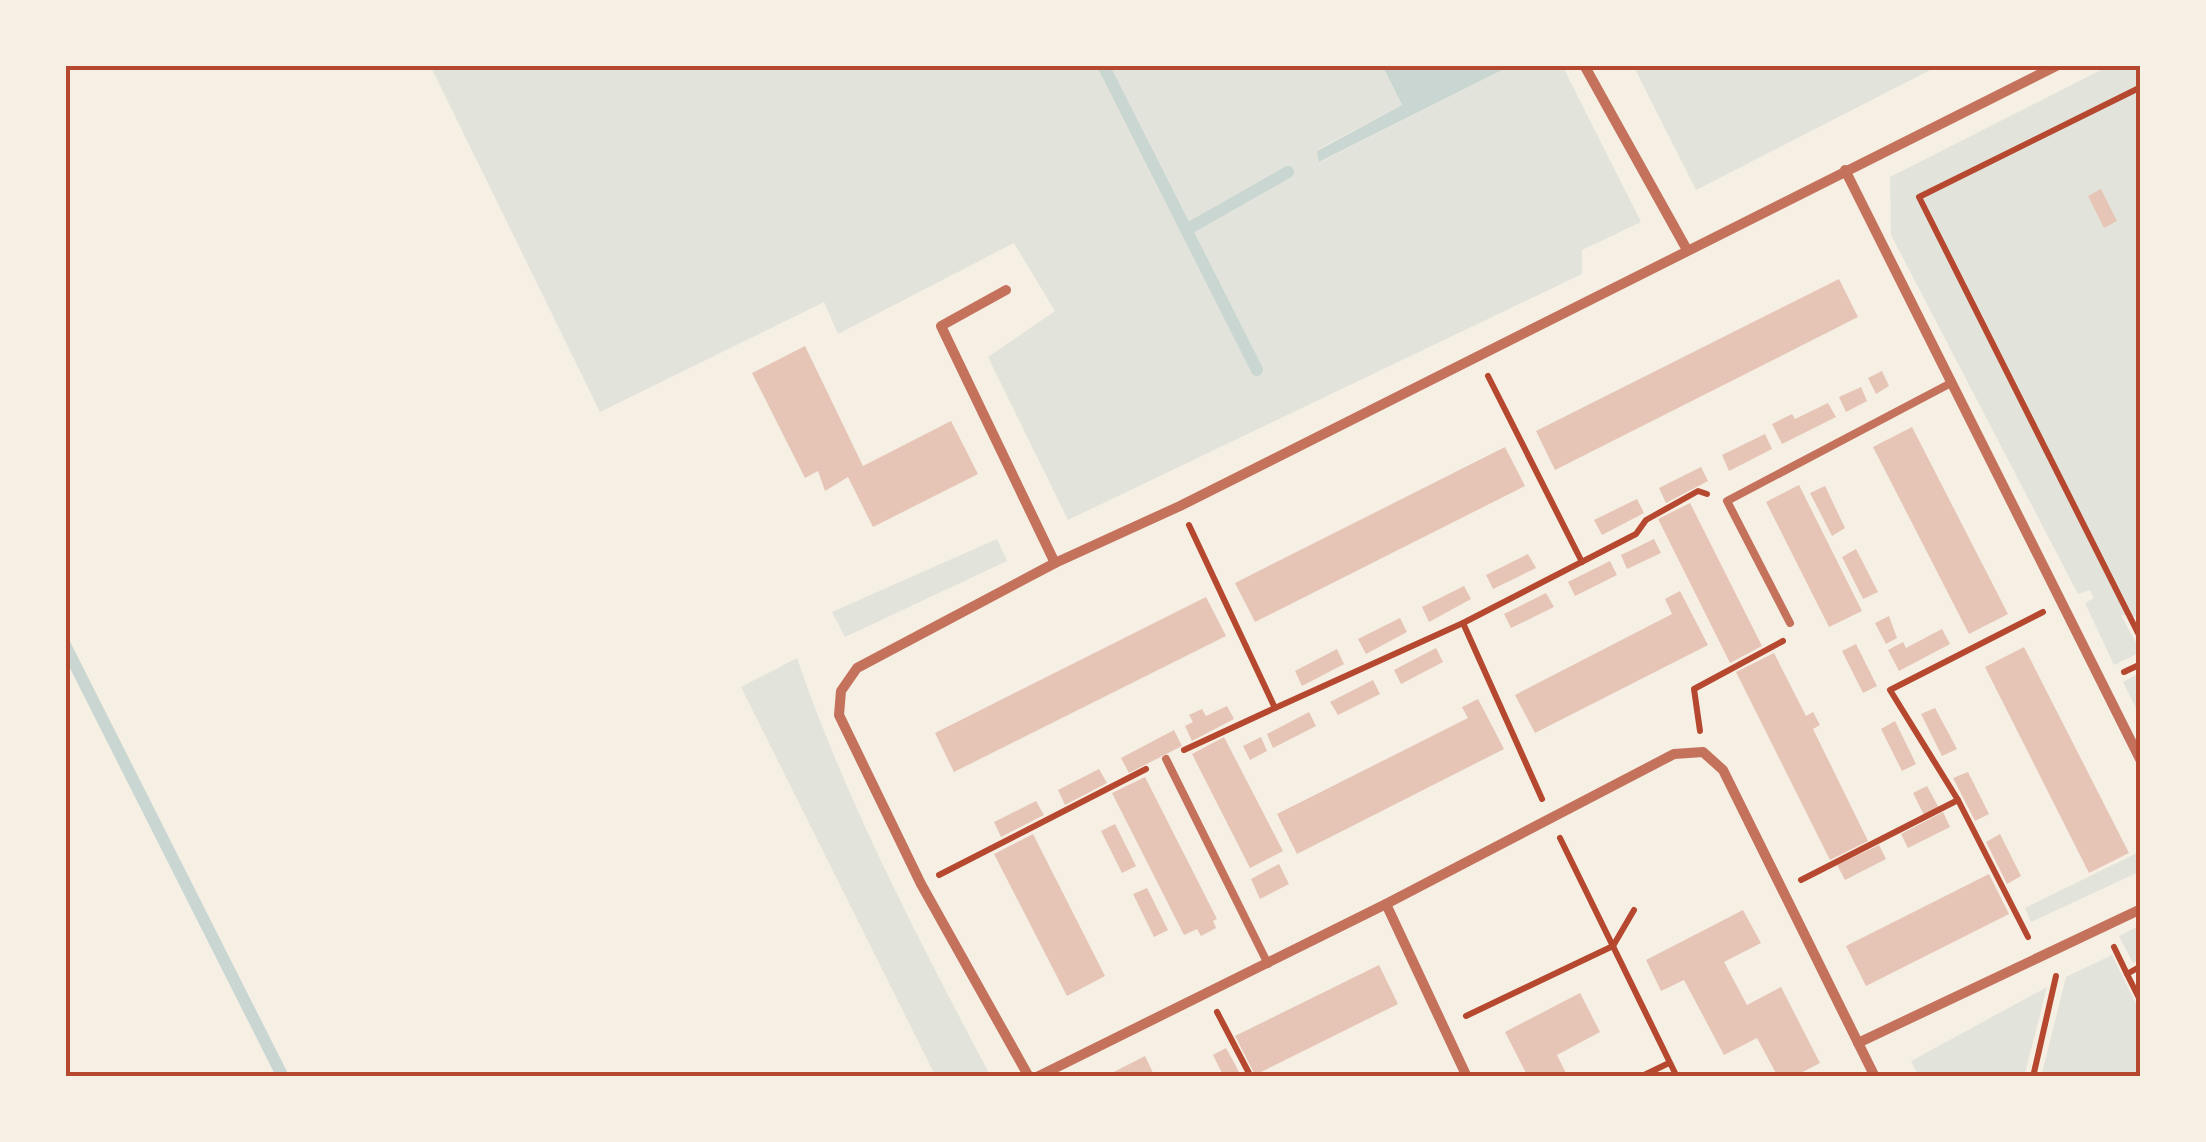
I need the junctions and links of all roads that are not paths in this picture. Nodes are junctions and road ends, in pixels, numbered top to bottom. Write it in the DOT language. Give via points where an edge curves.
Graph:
graph roads {
  1 [pos="1584,65"];
  2 [pos="2058,65"];
  3 [pos="1846,170"];
  4 [pos="1686,248"];
  5 [pos="1006,290"];
  6 [pos="1951,383"];
  7 [pos="1055,563"];
  8 [pos="1790,622"];
  9 [pos="1166,759"];
  10 [pos="2141,761"];
  11 [pos="1386,904"];
  12 [pos="2141,909"];
  13 [pos="1268,964"];
  14 [pos="1858,1043"];
  15 [pos="1028,1077"];
  16 [pos="1037,1077"];
  17 [pos="1467,1077"];
  18 [pos="1875,1077"];
  1 -- 4 [label="street"];
  2 -- 3 [label="street"];
  3 -- 4 [label="street"];
  3 -- 6 [label="street"];
  4 -- 7 [label="street"];
  5 -- 7 [label="street" via="942,326"];
  6 -- 8 [label="lane" via="1727,501"];
  6 -- 10 [label="street"];
  7 -- 15 [label="street" via="857,668 840,690 838,715 921,884"];
  9 -- 13 [label="lane"];
  11 -- 13 [label="street"];
  11 -- 14 [label="street" via="1674,754 1703,752 1722,770"];
  11 -- 17 [label="street"];
  12 -- 14 [label="street"];
  13 -- 16 [label="street"];
  14 -- 18 [label="street"];
}
